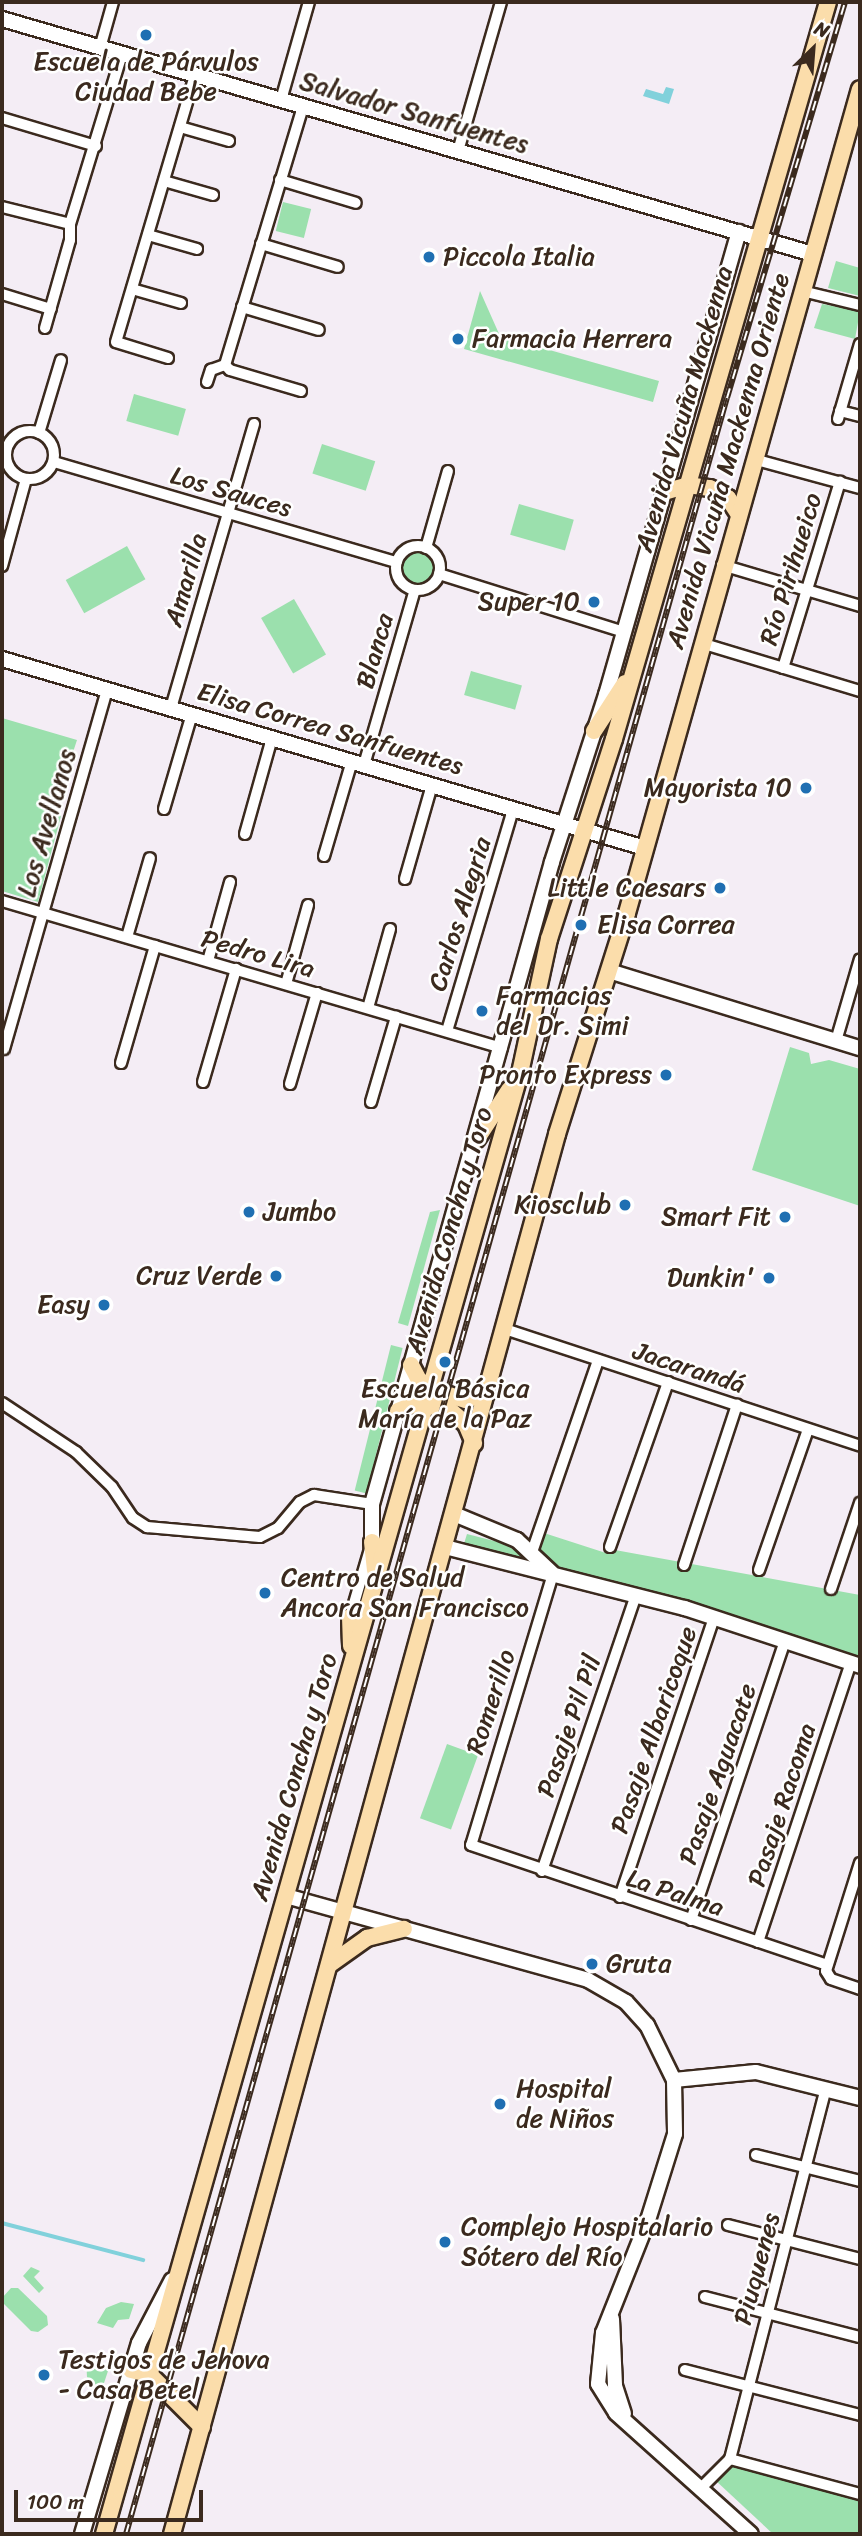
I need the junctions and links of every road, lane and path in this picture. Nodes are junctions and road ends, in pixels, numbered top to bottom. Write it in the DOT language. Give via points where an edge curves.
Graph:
graph roads {
  1 [pos="113,2"];
  2 [pos="309,2"];
  3 [pos="501,2"];
  4 [pos="828,2"];
  5 [pos="2,19"];
  6 [pos="100,48"];
  7 [pos="122,54"];
  8 [pos="195,75"];
  9 [pos="860,89"];
  10 [pos="281,100"];
  11 [pos="303,106"];
  12 [pos="2,118"];
  13 [pos="180,127"];
  14 [pos="229,141"];
  15 [pos="96,146"];
  16 [pos="458,151"];
  17 [pos="280,180"];
  18 [pos="164,181"];
  19 [pos="214,195"];
  20 [pos="356,203"];
  21 [pos="2,207"];
  22 [pos="70,224"];
  23 [pos="739,232"];
  24 [pos="148,234"];
  25 [pos="759,237"];
  26 [pos="261,243"];
  27 [pos="197,249"];
  28 [pos="813,254"];
  29 [pos="338,267"];
  30 [pos="132,289"];
  31 [pos="802,291"];
  32 [pos="2,294"];
  33 [pos="181,303"];
  34 [pos="860,305"];
  35 [pos="242,307"];
  36 [pos="51,309"];
  37 [pos="45,328"];
  38 [pos="318,330"];
  39 [pos="860,344"];
  40 [pos="168,358"];
  41 [pos="61,360"];
  42 [pos="857,364"];
  43 [pos="225,365"];
  44 [pos="206,382"];
  45 [pos="301,391"];
  46 [pos="860,416"];
  47 [pos="254,424"];
  48 [pos="38,433"];
  49 [pos="5,449"];
  50 [pos="752,459"];
  51 [pos="54,462"];
  52 [pos="448,471"];
  53 [pos="26,479"];
  54 [pos="839,482"];
  55 [pos="688,485"];
  56 [pos="860,488"];
  57 [pos="664,492"];
  58 [pos="227,512"];
  59 [pos="737,512"];
  60 [pos="426,548"];
  61 [pos="397,562"];
  62 [pos="722,565"];
  63 [pos="2,566"];
  64 [pos="439,574"];
  65 [pos="415,590"];
  66 [pos="806,590"];
  67 [pos="860,606"];
  68 [pos="624,632"];
  69 [pos="700,643"];
  70 [pos="2,659"];
  71 [pos="636,666"];
  72 [pos="783,668"];
  73 [pos="107,690"];
  74 [pos="860,691"];
  75 [pos="171,708"];
  76 [pos="192,714"];
  77 [pos="594,731"];
  78 [pos="272,738"];
  79 [pos="358,763"];
  80 [pos="432,785"];
  81 [pos="513,808"];
  82 [pos="164,809"];
  83 [pos="564,824"];
  84 [pos="583,829"];
  85 [pos="245,834"];
  86 [pos="645,848"];
  87 [pos="324,856"];
  88 [pos="150,858"];
  89 [pos="405,879"];
  90 [pos="230,882"];
  91 [pos="2,901"];
  92 [pos="308,905"];
  93 [pos="44,913"];
  94 [pos="390,929"];
  95 [pos="127,937"];
  96 [pos="155,946"];
  97 [pos="860,958"];
  98 [pos="208,961"];
  99 [pos="236,969"];
  100 [pos="609,971"];
  101 [pos="286,984"];
  102 [pos="317,993"];
  103 [pos="368,1008"];
  104 [pos="396,1017"];
  105 [pos="447,1031"];
  106 [pos="836,1041"];
  107 [pos="502,1048"];
  108 [pos="860,1048"];
  109 [pos="4,1049"];
  110 [pos="121,1063"];
  111 [pos="520,1073"];
  112 [pos="203,1082"];
  113 [pos="290,1084"];
  114 [pos="371,1102"];
  115 [pos="477,1139"];
  116 [pos="505,1329"];
  117 [pos="598,1360"];
  118 [pos="411,1365"];
  119 [pos="668,1382"];
  120 [pos="488,1392"];
  121 [pos="427,1396"];
  122 [pos="2,1403"];
  123 [pos="737,1405"];
  124 [pos="398,1412"];
  125 [pos="808,1429"];
  126 [pos="474,1443"];
  127 [pos="860,1446"];
  128 [pos="860,1503"];
  129 [pos="372,1504"];
  130 [pos="454,1514"];
  131 [pos="372,1542"];
  132 [pos="445,1547"];
  133 [pos="610,1547"];
  134 [pos="532,1552"];
  135 [pos="684,1565"];
  136 [pos="759,1570"];
  137 [pos="553,1574"];
  138 [pos="370,1579"];
  139 [pos="831,1589"];
  140 [pos="636,1595"];
  141 [pos="350,1617"];
  142 [pos="714,1617"];
  143 [pos="785,1641"];
  144 [pos="352,1661"];
  145 [pos="856,1664"];
  146 [pos="469,1842"];
  147 [pos="860,1863"];
  148 [pos="542,1871"];
  149 [pos="286,1895"];
  150 [pos="620,1897"];
  151 [pos="344,1912"];
  152 [pos="691,1920"];
  153 [pos="404,1929"];
  154 [pos="759,1938"];
  155 [pos="330,1965"];
  156 [pos="827,1965"];
  157 [pos="860,1989"];
  158 [pos="674,2080"];
  159 [pos="826,2089"];
  160 [pos="860,2098"];
  161 [pos="756,2155"];
  162 [pos="805,2167"];
  163 [pos="860,2181"];
  164 [pos="728,2225"];
  165 [pos="786,2240"];
  166 [pos="184,2257"];
  167 [pos="860,2259"];
  168 [pos="705,2297"];
  169 [pos="767,2313"];
  170 [pos="860,2337"];
  171 [pos="131,2370"];
  172 [pos="685,2370"];
  173 [pos="149,2374"];
  174 [pos="748,2386"];
  175 [pos="860,2415"];
  176 [pos="202,2427"];
  177 [pos="730,2459"];
  178 [pos="702,2487"];
  179 [pos="860,2494"];
  180 [pos="82,2534"];
  181 [pos="104,2534"];
  182 [pos="172,2534"];
  183 [pos="751,2534"];
  1 -- 6 [label="street"];
  2 -- 10 [label="street"];
  3 -- 16 [label="street"];
  4 -- 25 [label="main road, Avenida Vicuña Mackenna"];
  5 -- 6 [label="street, Salvador Sanfuentes"];
  6 -- 7 [label="street, Salvador Sanfuentes"];
  7 -- 8 [label="street, Salvador Sanfuentes"];
  7 -- 15 [label="street"];
  8 -- 10 [label="street, Salvador Sanfuentes"];
  8 -- 13 [label="street"];
  9 -- 28 [label="main road, Avenida Vicuña Mackenna Oriente"];
  10 -- 11 [label="street, Salvador Sanfuentes"];
  11 -- 16 [label="street, Salvador Sanfuentes"];
  11 -- 17 [label="street"];
  12 -- 15 [label="street"];
  13 -- 14 [label="street"];
  13 -- 18 [label="street"];
  15 -- 22 [label="street"];
  16 -- 23 [label="street, Salvador Sanfuentes"];
  17 -- 20 [label="street"];
  17 -- 26 [label="street"];
  18 -- 19 [label="street"];
  18 -- 24 [label="street"];
  21 -- 22 [label="street"];
  22 -- 36 [label="street" via="71,240"];
  23 -- 25 [label="street, Salvador Sanfuentes"];
  23 -- 57 [label="street"];
  24 -- 27 [label="street"];
  24 -- 30 [label="street"];
  25 -- 28 [label="street, Salvador Sanfuentes"];
  25 -- 55 [label="main road, Avenida Vicuña Mackenna"];
  26 -- 29 [label="street"];
  26 -- 35 [label="street"];
  28 -- 31 [label="main road, Avenida Vicuña Mackenna Oriente"];
  30 -- 33 [label="street"];
  30 -- 40 [label="street" via="116,342"];
  31 -- 34 [label="street"];
  31 -- 50 [label="main road, Avenida Vicuña Mackenna Oriente"];
  32 -- 36 [label="street"];
  35 -- 38 [label="street"];
  35 -- 43 [label="street"];
  36 -- 37 [label="street"];
  39 -- 42 [label="street"];
  41 -- 48 [label="street"];
  42 -- 46 [label="street" via="839,415"];
  43 -- 44 [label="street" via="211,370"];
  43 -- 45 [label="street"];
  47 -- 58 [label="street, Amarilla"];
  48 -- 49 [label="street" via="23,432"];
  48 -- 51 [label="street" via="51,443"];
  49 -- 53 [label="street" via="14,472"];
  50 -- 54 [label="street"];
  50 -- 59 [label="main road, Avenida Vicuña Mackenna Oriente"];
  51 -- 53 [label="street" via="42,476"];
  51 -- 58 [label="street, Los Sauces"];
  52 -- 60 [label="street"];
  53 -- 63 [label="street"];
  54 -- 56 [label="street"];
  54 -- 66 [label="street, Río Pirihueico"];
  55 -- 57 [label="main road"];
  55 -- 59 [label="main road" via="720,492"];
  55 -- 71 [label="main road, Avenida Vicuña Mackenna"];
  57 -- 68 [label="street"];
  58 -- 61 [label="street, Los Sauces"];
  58 -- 75 [label="street, Amarilla"];
  59 -- 62 [label="main road, Avenida Vicuña Mackenna Oriente"];
  60 -- 61 [label="street" via="405,550"];
  60 -- 64 [label="street" via="439,561"];
  61 -- 65 [label="street" via="400,579"];
  62 -- 66 [label="street"];
  62 -- 69 [label="main road, Avenida Vicuña Mackenna Oriente"];
  64 -- 65 [label="street" via="433,585"];
  64 -- 68 [label="street"];
  65 -- 79 [label="street, Blanca"];
  66 -- 67 [label="street"];
  66 -- 72 [label="street, Río Pirihueico"];
  68 -- 77 [label="street"];
  69 -- 72 [label="street"];
  69 -- 86 [label="main road, Avenida Vicuña Mackenna Oriente"];
  70 -- 73 [label="street, Elisa Correa Sanfuentes"];
  71 -- 77 [label="main road"];
  71 -- 84 [label="main road, Avenida Vicuña Mackenna"];
  72 -- 74 [label="street"];
  73 -- 75 [label="street, Elisa Correa Sanfuentes"];
  73 -- 93 [label="street, Los Avellanos"];
  75 -- 76 [label="street, Elisa Correa Sanfuentes"];
  76 -- 78 [label="street, Elisa Correa Sanfuentes"];
  76 -- 82 [label="street"];
  77 -- 83 [label="street"];
  78 -- 79 [label="street, Elisa Correa Sanfuentes"];
  78 -- 85 [label="street"];
  79 -- 80 [label="street, Elisa Correa Sanfuentes"];
  79 -- 87 [label="street, Blanca"];
  80 -- 81 [label="street, Elisa Correa Sanfuentes"];
  80 -- 89 [label="street"];
  81 -- 83 [label="street, Elisa Correa Sanfuentes"];
  81 -- 105 [label="street, Carlos Alegria"];
  83 -- 84 [label="street, Elisa Correa Sanfuentes"];
  83 -- 107 [label="street"];
  84 -- 86 [label="street, Elisa Correa Sanfuentes"];
  84 -- 111 [label="main road, Avenida Concha y Toro" via="549,939"];
  86 -- 100 [label="main road"];
  88 -- 95 [label="street"];
  90 -- 98 [label="street"];
  91 -- 93 [label="street, Pedro Lira"];
  92 -- 101 [label="street"];
  93 -- 95 [label="street, Pedro Lira"];
  93 -- 109 [label="street, Los Avellanos"];
  94 -- 103 [label="street"];
  95 -- 96 [label="street, Pedro Lira"];
  96 -- 98 [label="street, Pedro Lira"];
  96 -- 110 [label="street"];
  97 -- 106 [label="street"];
  98 -- 99 [label="street, Pedro Lira"];
  99 -- 101 [label="street, Pedro Lira"];
  99 -- 112 [label="street"];
  100 -- 106 [label="street"];
  100 -- 116 [label="main road" via="564,1111"];
  101 -- 102 [label="street, Pedro Lira"];
  102 -- 103 [label="street, Pedro Lira"];
  102 -- 113 [label="street"];
  103 -- 104 [label="street, Pedro Lira"];
  104 -- 105 [label="street, Pedro Lira"];
  104 -- 114 [label="street"];
  105 -- 107 [label="street, Pedro Lira"];
  106 -- 108 [label="street"];
  107 -- 115 [label="street"];
  111 -- 115 [label="main road"];
  111 -- 121 [label="main road, Avenida Concha y Toro"];
  115 -- 118 [label="street"];
  116 -- 117 [label="street, Jacarandá"];
  116 -- 120 [label="main road"];
  117 -- 119 [label="street, Jacarandá"];
  117 -- 134 [label="street"];
  118 -- 121 [label="main road"];
  118 -- 124 [label="street"];
  119 -- 123 [label="street, Jacarandá"];
  119 -- 133 [label="street"];
  120 -- 121 [label="main road" via="466,1400"];
  120 -- 126 [label="main road"];
  121 -- 124 [label="main road"];
  121 -- 126 [label="main road" via="457,1415"];
  121 -- 138 [label="main road, Avenida Concha y Toro"];
  122 -- 129 [label="street" via="86,1460 142,1525 260,1536 278,1528 300,1502 314,1495"];
  123 -- 125 [label="street, Jacarandá"];
  123 -- 135 [label="street"];
  124 -- 129 [label="street"];
  125 -- 127 [label="street, Jacarandá"];
  125 -- 136 [label="street"];
  126 -- 130 [label="main road"];
  128 -- 139 [label="street"];
  129 -- 131 [label="street"];
  130 -- 132 [label="main road"];
  130 -- 134 [label="street" via="512,1537"];
  131 -- 138 [label="main road"];
  132 -- 137 [label="street"];
  132 -- 151 [label="main road"];
  134 -- 137 [label="street"];
  137 -- 140 [label="street"];
  137 -- 146 [label="street, Romerillo"];
  138 -- 141 [label="street"];
  138 -- 144 [label="main road, Avenida Concha y Toro"];
  140 -- 142 [label="street"];
  140 -- 148 [label="street, Pasaje Pil Pil"];
  141 -- 144 [label="main road"];
  142 -- 143 [label="street"];
  142 -- 150 [label="street, Pasaje Albaricoque"];
  143 -- 145 [label="street"];
  143 -- 152 [label="street, Pasaje Aguacate"];
  144 -- 149 [label="main road, Avenida Concha y Toro"];
  145 -- 154 [label="street, Pasaje Racoma" via="842,1690"];
  146 -- 148 [label="street, La Palma" via="477,1849"];
  147 -- 156 [label="street"];
  148 -- 150 [label="street, La Palma"];
  149 -- 151 [label="street"];
  149 -- 166 [label="main road, Avenida Concha y Toro"];
  150 -- 152 [label="street, La Palma"];
  151 -- 153 [label="street"];
  151 -- 155 [label="main road"];
  152 -- 154 [label="street, La Palma"];
  153 -- 155 [label="main road" via="367,1938"];
  153 -- 158 [label="street" via="601,1986 647,2025"];
  154 -- 156 [label="street, La Palma"];
  155 -- 176 [label="main road"];
  156 -- 157 [label="street, La Palma" via="831,1979"];
  158 -- 159 [label="street" via="756,2072"];
  158 -- 178 [label="street" via="672,2150 599,2349 598,2384 628,2423"];
  159 -- 160 [label="street"];
  159 -- 162 [label="street, Piuquenes"];
  161 -- 162 [label="street"];
  162 -- 163 [label="street"];
  162 -- 165 [label="street, Piuquenes"];
  164 -- 165 [label="street"];
  165 -- 167 [label="street"];
  165 -- 169 [label="street, Piuquenes"];
  166 -- 171 [label="street" via="144,2333"];
  166 -- 173 [label="main road, Avenida Concha y Toro"];
  168 -- 169 [label="street"];
  169 -- 170 [label="street"];
  169 -- 174 [label="street, Piuquenes"];
  171 -- 173 [label="main road"];
  171 -- 180 [label="street"];
  172 -- 174 [label="street"];
  173 -- 176 [label="main road"];
  173 -- 181 [label="main road, Avenida Concha y Toro"];
  174 -- 175 [label="street"];
  174 -- 177 [label="street, Piuquenes"];
  176 -- 182 [label="main road"];
  177 -- 178 [label="street"];
  177 -- 179 [label="street"];
  178 -- 183 [label="street"];
}
